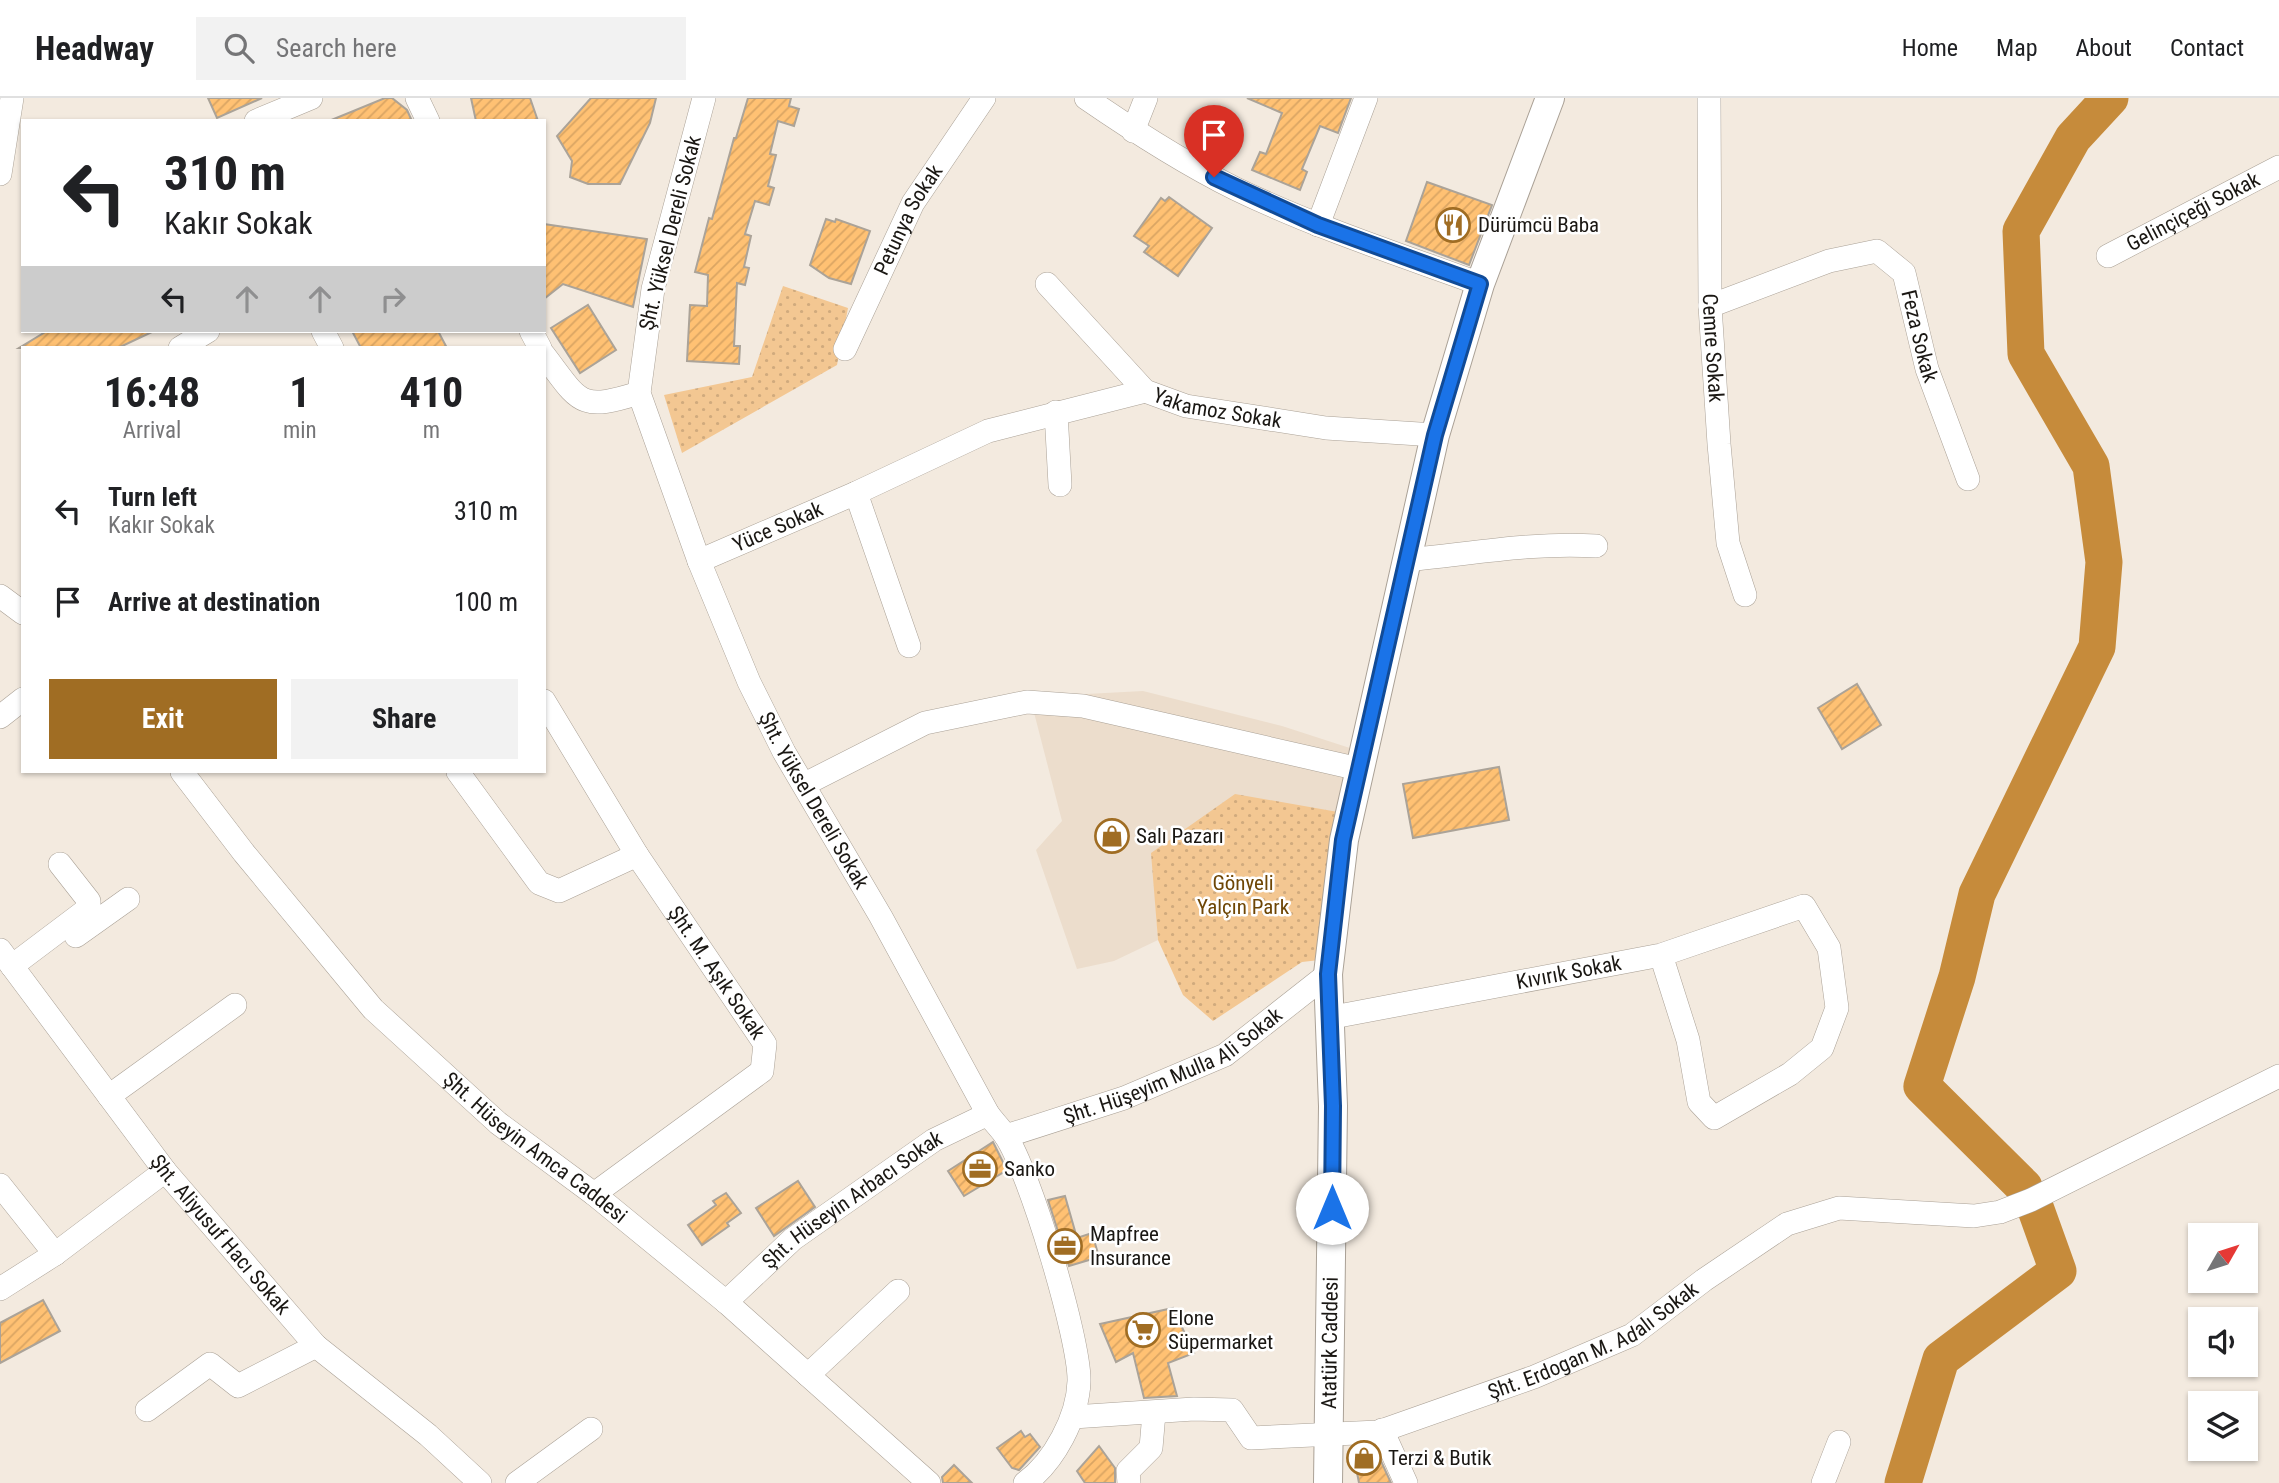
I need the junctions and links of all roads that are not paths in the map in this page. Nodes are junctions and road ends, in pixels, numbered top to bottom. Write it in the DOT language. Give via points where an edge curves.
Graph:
graph roads {
  1 [pos="12,98"];
  2 [pos="311,98"];
  3 [pos="417,98"];
  4 [pos="704,98"];
  5 [pos="984,98"];
  6 [pos="1086,98"];
  7 [pos="1146,98"];
  8 [pos="1366,98"];
  9 [pos="1550,98"];
  10 [pos="1709,98"];
  11 [pos="261,119"];
  12 [pos="427,119"];
  13 [pos="1133,131"];
  14 [pos="2279,167"];
  15 [pos="8,173"];
  16 [pos="1318,225"];
  17 [pos="2108,256"];
  18 [pos="1047,284"];
  19 [pos="1480,284"];
  20 [pos="1710,306"];
  21 [pos="205,333"];
  22 [pos="183,346"];
  23 [pos="845,349"];
  24 [pos="546,358"];
  25 [pos="1145,391"];
  26 [pos="639,393"];
  27 [pos="1056,412"];
  28 [pos="1435,435"];
  29 [pos="1968,479"];
  30 [pos="1060,485"];
  31 [pos="856,493"];
  32 [pos="1596,546"];
  33 [pos="1406,560"];
  34 [pos="699,561"];
  35 [pos="1745,595"];
  36 [pos="0,596"];
  37 [pos="21,612"];
  38 [pos="909,646"];
  39 [pos="21,701"];
  40 [pos="546,704"];
  41 [pos="0,717"];
  42 [pos="1359,769"];
  43 [pos="182,773"];
  44 [pos="459,773"];
  45 [pos="805,784"];
  46 [pos="637,855"];
  47 [pos="60,863"];
  48 [pos="128,899"];
  49 [pos="1661,955"];
  50 [pos="10,964"];
  51 [pos="1328,974"];
  52 [pos="234,1005"];
  53 [pos="1328,1018"];
  54 [pos="2279,1076"];
  55 [pos="109,1096"];
  56 [pos="988,1115"];
  57 [pos="1006,1136"];
  58 [pos="165,1171"];
  59 [pos="0,1185"];
  60 [pos="594,1194"];
  61 [pos="55,1254"];
  62 [pos="0,1289"];
  63 [pos="898,1291"];
  64 [pos="726,1302"];
  65 [pos="316,1346"];
  66 [pos="808,1375"];
  67 [pos="147,1410"];
  68 [pos="1154,1413"];
  69 [pos="1073,1417"];
  70 [pos="592,1429"];
  71 [pos="1382,1430"];
  72 [pos="1328,1432"];
  73 [pos="1839,1442"];
  74 [pos="1036,1480"];
  75 [pos="480,1483"];
  76 [pos="517,1483"];
  77 [pos="929,1483"];
  78 [pos="1129,1483"];
  79 [pos="1328,1483"];
  80 [pos="1406,1483"];
  81 [pos="1824,1483"];
  1 -- 15 [label="street"];
  2 -- 11 [label="street"];
  3 -- 12 [label="street"];
  4 -- 26 [label="street, Şht. Yüksel Dereli Sokak" via="653,289"];
  5 -- 23 [label="street, Petunya Sokak" via="913,203"];
  6 -- 13 [label="street"];
  7 -- 13 [label="street"];
  8 -- 16 [label="street"];
  9 -- 19 [label="main road, Atatürk Caddesi"];
  10 -- 20 [label="street, Cemre Sokak"];
  13 -- 16 [label="street" via="1235,188"];
  14 -- 17 [label="street, Gelinçiçeği Sokak"];
  16 -- 19 [label="street"];
  18 -- 25 [label="street, Yakamoz Sokak"];
  19 -- 28 [label="main road, Atatürk Caddesi"];
  20 -- 29 [label="street, Feza Sokak" via="1829,261 1877,251 1904,273 1927,369"];
  20 -- 35 [label="street, Cemre Sokak" via="1728,543"];
  21 -- 22 [label="street"];
  24 -- 26 [label="street" via="577,397 592,404"];
  25 -- 27 [label="street"];
  25 -- 28 [label="street, Yakamoz Sokak" via="1185,407 1326,428"];
  26 -- 34 [label="street, Şht. Yüksel Dereli Sokak"];
  27 -- 30 [label="street"];
  27 -- 31 [label="street, Yüce Sokak" via="988,431"];
  28 -- 33 [label="main road, Atatürk Caddesi"];
  31 -- 34 [label="street, Yüce Sokak"];
  31 -- 38 [label="street"];
  32 -- 33 [label="street" via="1565,544"];
  33 -- 42 [label="main road, Atatürk Caddesi"];
  34 -- 45 [label="street, Şht. Yüksel Dereli Sokak" via="749,682"];
  36 -- 37 [label="street"];
  39 -- 41 [label="street"];
  40 -- 46 [label="street, Şht. M. Aşık Sokak"];
  42 -- 45 [label="street" via="1083,706 1027,702 925,723"];
  42 -- 51 [label="main road, Atatürk Caddesi" via="1343,840"];
  43 -- 60 [label="street, Şht. Hüseyin Amca Caddesi" via="373,1009 498,1123"];
  44 -- 46 [label="street" via="539,883 559,891"];
  45 -- 56 [label="street, Şht. Yüksel Dereli Sokak"];
  46 -- 60 [label="street, Şht. M. Aşık Sokak" via="765,1044 762,1071"];
  47 -- 50 [label="street" via="89,901 89,908"];
  48 -- 50 [label="street"];
  49 -- 49 [label="street, Kıvırık Sokak" via="1804,906 1829,948 1837,1008 1822,1048 1790,1074 1714,1118 1699,1102 1688,1040"];
  49 -- 53 [label="street, Kıvırık Sokak"];
  50 -- 55 [label="street, Şht. Aliyusuf Hacı Sokak"];
  51 -- 53 [label="main road, Atatürk Caddesi"];
  51 -- 57 [label="street, Şht. Hüşeyim Mulla Ali Sokak" via="1225,1055 1124,1098"];
  52 -- 55 [label="street"];
  53 -- 72 [label="main road, Atatürk Caddesi" via="1333,1106"];
  54 -- 71 [label="street, Şht. Erdogan M. Adalı Sokak" via="2000,1212 1974,1216 1839,1208 1787,1224 1632,1335 1534,1377"];
  55 -- 58 [label="street, Şht. Aliyusuf Hacı Sokak"];
  56 -- 57 [label="street, Şht. Yüksel Dereli Sokak"];
  56 -- 64 [label="street, Şht. Hüseyin Arbacı Sokak" via="934,1140 793,1239"];
  57 -- 69 [label="street, Şht. Yüksel Dereli Sokak" via="1065,1304 1079,1380"];
  58 -- 61 [label="street"];
  58 -- 65 [label="street, Şht. Aliyusuf Hacı Sokak"];
  59 -- 61 [label="street"];
  60 -- 64 [label="street, Şht. Hüseyin Amca Caddesi"];
  61 -- 62 [label="street"];
  63 -- 66 [label="street"];
  64 -- 66 [label="street, Şht. Hüseyin Amca Caddesi"];
  65 -- 67 [label="street" via="238,1386 210,1364"];
  65 -- 75 [label="street, Şht. Aliyusuf Hacı Sokak" via="428,1435"];
  66 -- 77 [label="street, Şht. Hüseyin Amca Caddesi"];
  68 -- 69 [label="street"];
  68 -- 72 [label="street, Şht. Erdogan M. Adalı Sokak" via="1232,1410 1251,1438"];
  68 -- 78 [label="street" via="1151,1448 1129,1471"];
  69 -- 74 [label="street, Şht. Yüksel Dereli Sokak"];
  70 -- 76 [label="street"];
  71 -- 72 [label="street, Şht. Erdogan M. Adalı Sokak"];
  71 -- 80 [label="street"];
  72 -- 79 [label="main road, Atatürk Caddesi"];
  73 -- 81 [label="street"];
}
